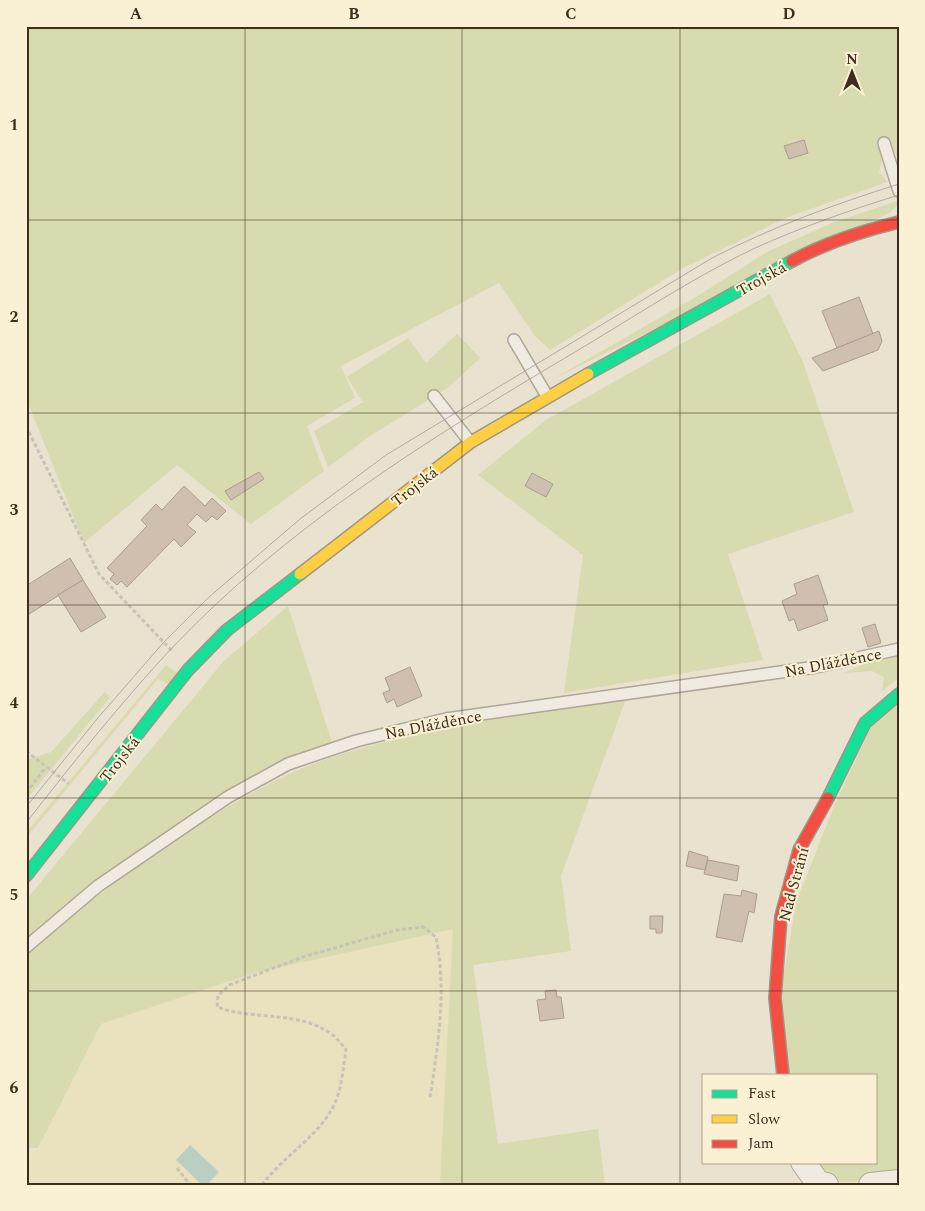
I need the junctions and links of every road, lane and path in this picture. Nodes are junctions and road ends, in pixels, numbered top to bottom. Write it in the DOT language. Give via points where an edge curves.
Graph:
graph roads {
  1 [pos="884,143"];
  2 [pos="899,191"];
  3 [pos="899,222"];
  4 [pos="514,340"];
  5 [pos="434,396"];
  6 [pos="547,396"];
  7 [pos="26,426"];
  8 [pos="471,442"];
  9 [pos="899,650"];
  10 [pos="188,670"];
  11 [pos="899,694"];
  12 [pos="26,751"];
  13 [pos="26,793"];
  14 [pos="26,876"];
  15 [pos="26,947"];
  16 [pos="783,1074"];
  17 [pos="430,1098"];
  18 [pos="804,1164"];
  19 [pos="177,1168"];
  20 [pos="899,1182"];
  21 [pos="190,1185"];
  22 [pos="262,1185"];
  23 [pos="826,1185"];
  24 [pos="871,1185"];
  1 -- 2 [label="lane"];
  3 -- 6 [label="street, Trojská" via="872,228 812,250"];
  4 -- 6 [label="lane"];
  5 -- 8 [label="lane"];
  6 -- 8 [label="street, Trojská"];
  7 -- 10 [label="path" via="99,574"];
  8 -- 10 [label="street, Trojská" via="227,630"];
  9 -- 15 [label="lane, Na Dlážděnce" via="816,667 446,719 356,741 288,764 228,797 98,886"];
  10 -- 14 [label="street, Trojská"];
  11 -- 16 [label="street, Nad Strání" via="865,723 830,796 799,850 781,916 776,989"];
  12 -- 13 [label="path" via="46,767"];
  17 -- 22 [label="path" via="442,985 436,937 423,927 398,930 303,957 230,985 218,996 217,1007 231,1012 310,1022 327,1029 346,1050 342,1080 333,1106 317,1130"];
  18 -- 23 [label="street" via="818,1183"];
  19 -- 21 [label="path"];
  20 -- 24 [label="street"];
}
